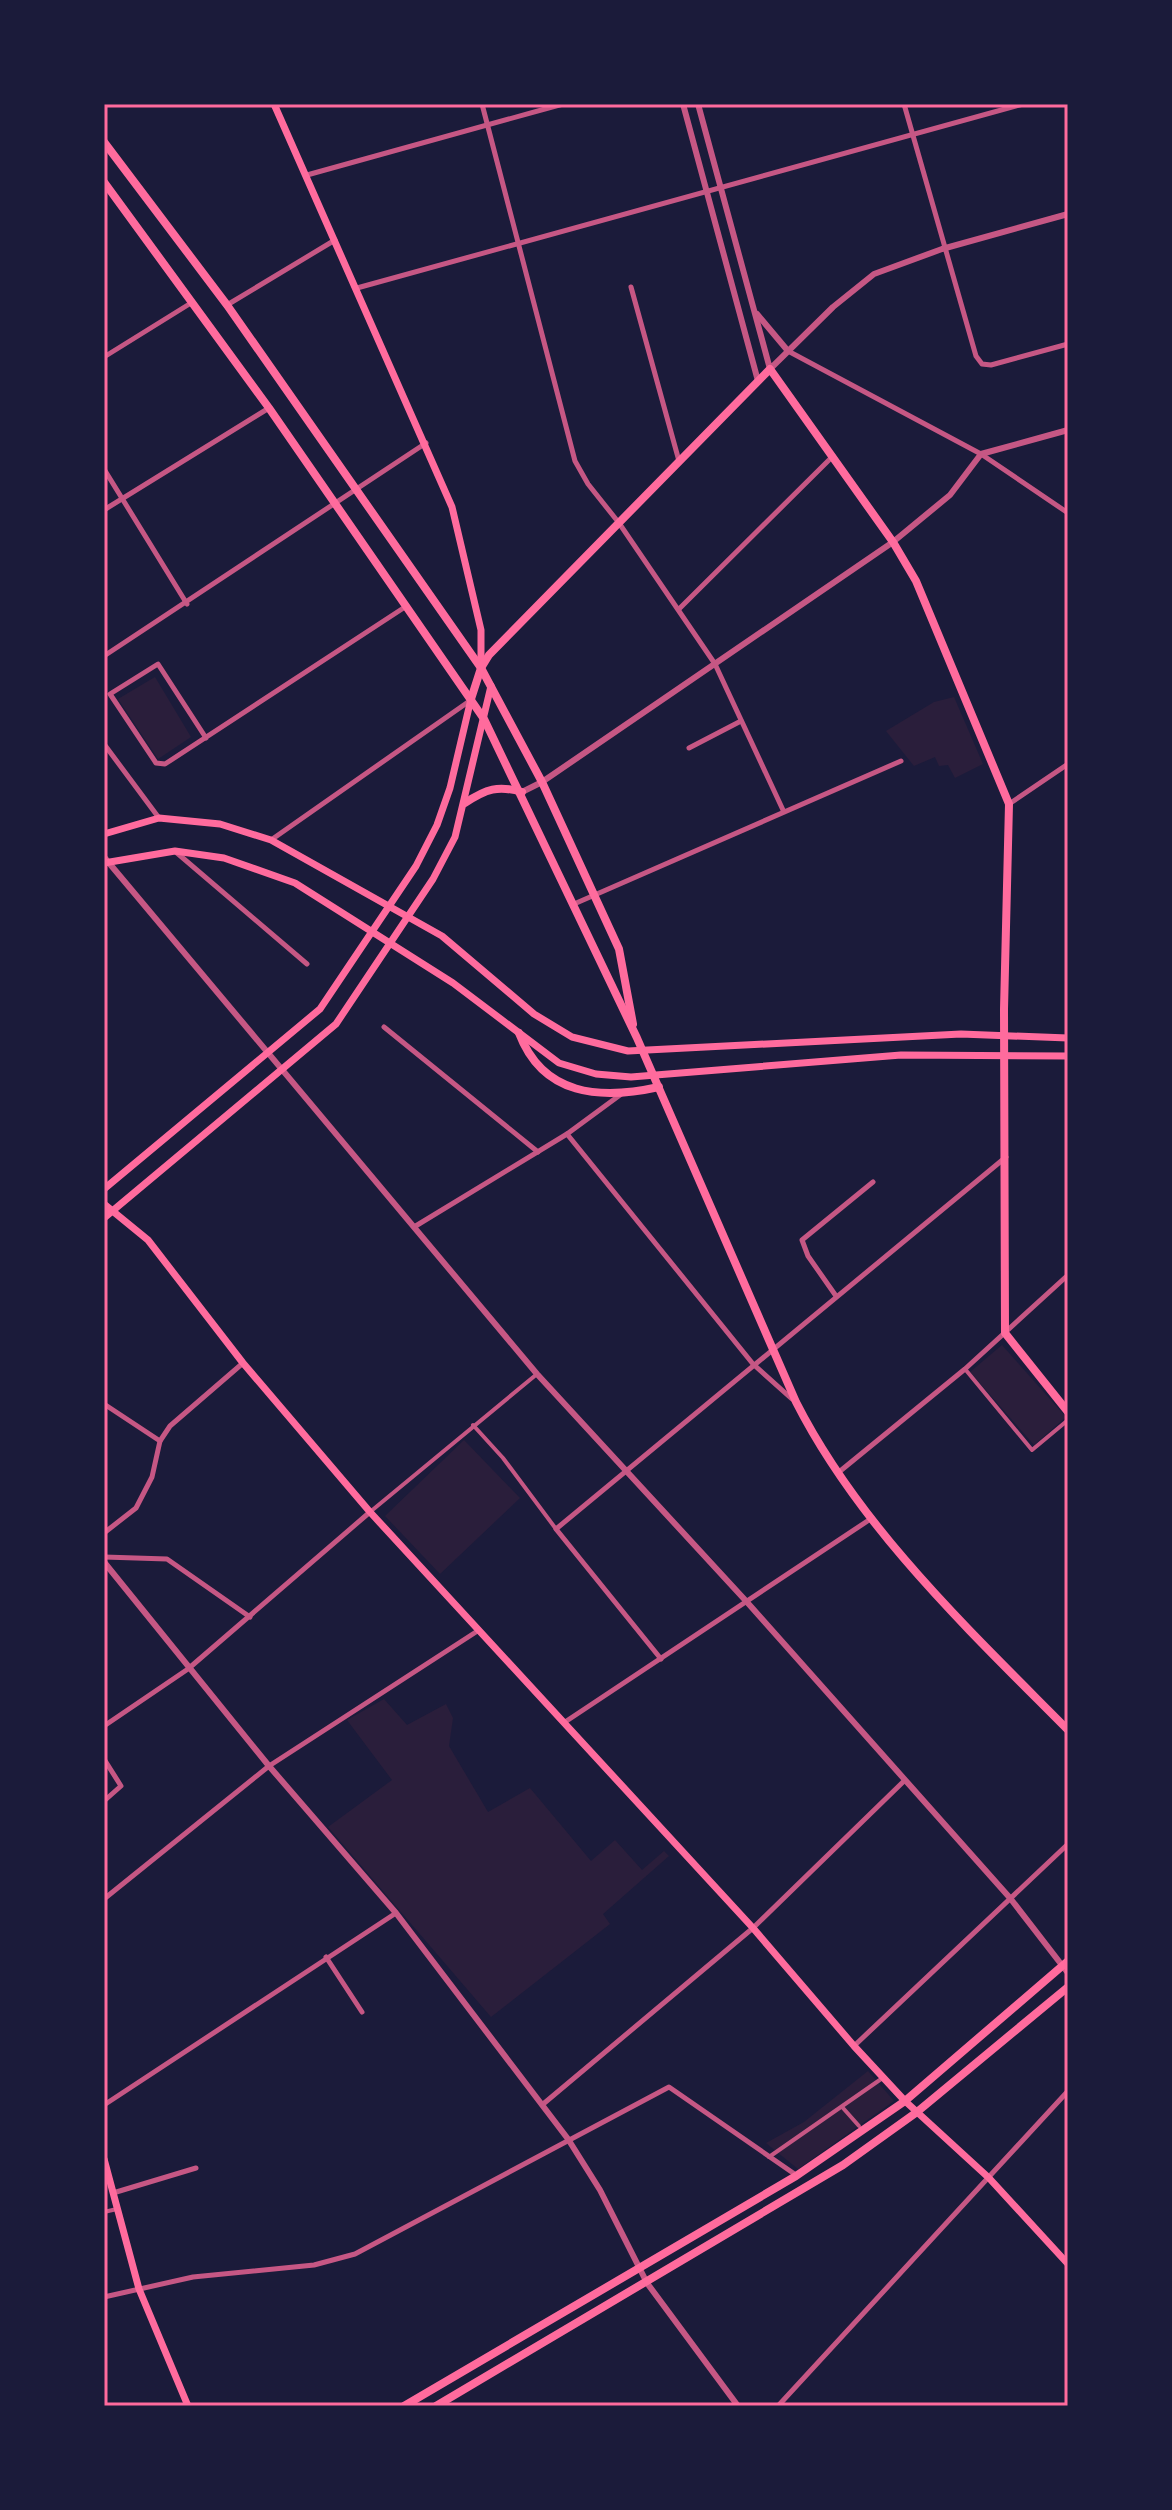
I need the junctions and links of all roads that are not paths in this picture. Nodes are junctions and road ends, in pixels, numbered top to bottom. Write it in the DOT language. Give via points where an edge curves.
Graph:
graph roads {
  1 [pos="274,104"];
  2 [pos="482,104"];
  3 [pos="563,104"];
  4 [pos="683,104"];
  5 [pos="698,104"];
  6 [pos="904,104"];
  7 [pos="1023,104"];
  8 [pos="489,125"];
  9 [pos="912,135"];
  10 [pos="105,145"];
  11 [pos="307,175"];
  12 [pos="104,182"];
  13 [pos="721,188"];
  14 [pos="707,191"];
  15 [pos="1068,214"];
  16 [pos="335,240"];
  17 [pos="521,243"];
  18 [pos="942,249"];
  19 [pos="631,287"];
  20 [pos="357,288"];
  21 [pos="193,302"];
  22 [pos="227,305"];
  23 [pos="754,311"];
  24 [pos="1068,344"];
  25 [pos="788,351"];
  26 [pos="104,357"];
  27 [pos="770,369"];
  28 [pos="758,381"];
  29 [pos="269,408"];
  30 [pos="1068,430"];
  31 [pos="426,443"];
  32 [pos="981,454"];
  33 [pos="832,457"];
  34 [pos="679,462"];
  35 [pos="104,469"];
  36 [pos="356,489"];
  37 [pos="122,499"];
  38 [pos="335,503"];
  39 [pos="104,510"];
  40 [pos="1068,513"];
  41 [pos="619,523"];
  42 [pos="893,542"];
  43 [pos="187,604"];
  44 [pos="405,607"];
  45 [pos="679,609"];
  46 [pos="104,656"];
  47 [pos="715,664"];
  48 [pos="481,668"];
  49 [pos="491,686"];
  50 [pos="471,699"];
  51 [pos="484,719"];
  52 [pos="742,721"];
  53 [pos="206,738"];
  54 [pos="104,744"];
  55 [pos="689,748"];
  56 [pos="901,761"];
  57 [pos="1068,764"];
  58 [pos="542,782"];
  59 [pos="522,792"];
  60 [pos="465,803"];
  61 [pos="1009,804"];
  62 [pos="783,810"];
  63 [pos="159,818"];
  64 [pos="104,834"];
  65 [pos="271,840"];
  66 [pos="175,851"];
  67 [pos="105,861"];
  68 [pos="595,895"];
  69 [pos="574,904"];
  70 [pos="307,964"];
  71 [pos="384,1027"];
  72 [pos="519,1033"];
  73 [pos="635,1034"];
  74 [pos="1068,1038"];
  75 [pos="267,1055"];
  76 [pos="1068,1056"];
  77 [pos="281,1071"];
  78 [pos="658,1086"];
  79 [pos="620,1095"];
  80 [pos="567,1134"];
  81 [pos="538,1152"];
  82 [pos="1006,1157"];
  83 [pos="873,1182"];
  84 [pos="104,1189"];
  85 [pos="104,1204"];
  86 [pos="114,1210"];
  87 [pos="104,1218"];
  88 [pos="413,1228"];
  89 [pos="1068,1275"];
  90 [pos="836,1296"];
  91 [pos="1005,1333"];
  92 [pos="774,1346"];
  93 [pos="243,1363"];
  94 [pos="753,1364"];
  95 [pos="965,1369"];
  96 [pos="537,1374"];
  97 [pos="796,1402"];
  98 [pos="104,1404"];
  99 [pos="1068,1412"];
  100 [pos="1068,1420"];
  101 [pos="473,1425"];
  102 [pos="160,1441"];
  103 [pos="623,1470"];
  104 [pos="839,1472"];
  105 [pos="370,1512"];
  106 [pos="872,1517"];
  107 [pos="556,1529"];
  108 [pos="104,1533"];
  109 [pos="104,1560"];
  110 [pos="746,1601"];
  111 [pos="250,1617"];
  112 [pos="479,1630"];
  113 [pos="661,1659"];
  114 [pos="188,1669"];
  115 [pos="565,1722"];
  116 [pos="104,1726"];
  117 [pos="1068,1730"];
  118 [pos="104,1759"];
  119 [pos="269,1766"];
  120 [pos="903,1782"];
  121 [pos="104,1801"];
  122 [pos="1068,1844"];
  123 [pos="1010,1898"];
  124 [pos="104,1899"];
  125 [pos="396,1913"];
  126 [pos="753,1928"];
  127 [pos="326,1957"];
  128 [pos="1066,1967"];
  129 [pos="1068,1987"];
  130 [pos="362,2012"];
  131 [pos="854,2046"];
  132 [pos="884,2077"];
  133 [pos="1068,2091"];
  134 [pos="905,2101"];
  135 [pos="104,2105"];
  136 [pos="542,2105"];
  137 [pos="843,2108"];
  138 [pos="917,2112"];
  139 [pos="859,2126"];
  140 [pos="568,2139"];
  141 [pos="769,2157"];
  142 [pos="104,2159"];
  143 [pos="196,2168"];
  144 [pos="796,2176"];
  145 [pos="989,2178"];
  146 [pos="113,2193"];
  147 [pos="117,2209"];
  148 [pos="104,2212"];
  149 [pos="1068,2264"];
  150 [pos="640,2270"];
  151 [pos="647,2283"];
  152 [pos="139,2289"];
  153 [pos="104,2297"];
  154 [pos="188,2406"];
  155 [pos="404,2406"];
  156 [pos="436,2406"];
  157 [pos="738,2406"];
  158 [pos="778,2406"];
  1 -- 11 [label="main road"];
  2 -- 8 [label="street"];
  3 -- 8 [label="street"];
  4 -- 14 [label="street"];
  5 -- 13 [label="street"];
  6 -- 9 [label="street"];
  7 -- 9 [label="street"];
  8 -- 11 [label="street"];
  8 -- 17 [label="street"];
  9 -- 13 [label="street"];
  9 -- 18 [label="street"];
  10 -- 22 [label="main road"];
  11 -- 16 [label="main road"];
  12 -- 21 [label="main road"];
  13 -- 14 [label="street"];
  13 -- 23 [label="street"];
  14 -- 17 [label="street"];
  14 -- 28 [label="street"];
  15 -- 18 [label="street"];
  16 -- 20 [label="main road"];
  16 -- 22 [label="street"];
  17 -- 20 [label="street"];
  17 -- 41 [label="street" via="575,461"];
  18 -- 24 [label="street" via="982,364"];
  18 -- 25 [label="street" via="874,274"];
  19 -- 34 [label="street"];
  20 -- 31 [label="main road"];
  21 -- 26 [label="street"];
  21 -- 29 [label="main road"];
  22 -- 36 [label="main road"];
  23 -- 25 [label="street"];
  23 -- 27 [label="street"];
  25 -- 27 [label="street"];
  25 -- 32 [label="street"];
  27 -- 28 [label="main road"];
  27 -- 33 [label="main road"];
  28 -- 34 [label="main road"];
  29 -- 37 [label="street"];
  29 -- 38 [label="main road"];
  30 -- 32 [label="street"];
  31 -- 36 [label="street"];
  31 -- 48 [label="main road" via="452,507 470,575 481,630"];
  32 -- 40 [label="street"];
  32 -- 42 [label="street" via="950,495"];
  33 -- 42 [label="main road"];
  33 -- 45 [label="street"];
  34 -- 41 [label="main road"];
  35 -- 37 [label="street"];
  36 -- 38 [label="street"];
  36 -- 48 [label="main road"];
  37 -- 39 [label="street"];
  37 -- 43 [label="street"];
  38 -- 43 [label="street"];
  38 -- 44 [label="main road"];
  41 -- 45 [label="street"];
  41 -- 48 [label="main road"];
  42 -- 47 [label="street"];
  42 -- 61 [label="main road" via="916,581"];
  43 -- 46 [label="street"];
  44 -- 50 [label="main road"];
  44 -- 53 [label="street"];
  45 -- 47 [label="street"];
  47 -- 52 [label="street"];
  47 -- 58 [label="street"];
  48 -- 49 [label="main road"];
  48 -- 50 [label="main road"];
  49 -- 51 [label="main road"];
  49 -- 58 [label="main road"];
  50 -- 51 [label="main road"];
  50 -- 65 [label="street"];
  50 -- 75 [label="main road" via="450,788 416,866 320,1009"];
  51 -- 59 [label="main road"];
  51 -- 60 [label="main road"];
  52 -- 55 [label="street"];
  52 -- 62 [label="street"];
  53 -- 53 [label="street" via="160,766 110,694 153,665 162,667"];
  54 -- 63 [label="street"];
  56 -- 62 [label="street"];
  57 -- 61 [label="street"];
  58 -- 59 [label="street"];
  58 -- 68 [label="main road"];
  59 -- 60 [label="main road" via="484,790"];
  59 -- 69 [label="main road"];
  60 -- 77 [label="main road" via="433,879 336,1024"];
  61 -- 82 [label="main road"];
  62 -- 68 [label="street"];
  63 -- 64 [label="main road"];
  63 -- 65 [label="main road" via="220,824"];
  65 -- 74 [label="main road" via="442,936 534,1014 600,1047 628,1051 961,1034"];
  66 -- 67 [label="main road"];
  66 -- 70 [label="street"];
  66 -- 72 [label="main road" via="224,858 295,883 453,983"];
  67 -- 75 [label="street"];
  68 -- 69 [label="street"];
  68 -- 73 [label="main road" via="619,949"];
  69 -- 73 [label="main road"];
  71 -- 81 [label="street"];
  72 -- 76 [label="main road" via="559,1063 631,1077 901,1055"];
  72 -- 79 [label="main road" via="528,1058 549,1076 578,1089"];
  73 -- 78 [label="main road"];
  75 -- 77 [label="street"];
  75 -- 84 [label="main road"];
  77 -- 86 [label="main road"];
  77 -- 88 [label="street"];
  78 -- 79 [label="main road"];
  78 -- 92 [label="main road"];
  79 -- 80 [label="street"];
  80 -- 81 [label="street"];
  80 -- 94 [label="street"];
  81 -- 88 [label="street"];
  82 -- 90 [label="street"];
  82 -- 91 [label="main road"];
  83 -- 90 [label="street" via="802,1240"];
  85 -- 86 [label="main road"];
  86 -- 87 [label="main road"];
  86 -- 93 [label="main road" via="148,1240"];
  88 -- 96 [label="street"];
  89 -- 91 [label="street"];
  90 -- 92 [label="street"];
  91 -- 95 [label="street"];
  91 -- 99 [label="main road"];
  92 -- 94 [label="street"];
  92 -- 97 [label="main road"];
  93 -- 102 [label="street" via="170,1426"];
  93 -- 105 [label="main road"];
  94 -- 97 [label="street"];
  94 -- 103 [label="street"];
  95 -- 100 [label="street" via="1032,1450"];
  95 -- 104 [label="street"];
  96 -- 101 [label="street"];
  96 -- 103 [label="street"];
  97 -- 104 [label="main road"];
  98 -- 102 [label="street"];
  101 -- 105 [label="street"];
  101 -- 107 [label="street"];
  102 -- 108 [label="street" via="152,1477 136,1508"];
  103 -- 107 [label="street"];
  103 -- 110 [label="street"];
  104 -- 106 [label="main road"];
  105 -- 111 [label="street"];
  105 -- 112 [label="main road"];
  106 -- 110 [label="street"];
  106 -- 117 [label="main road" via="958,1618"];
  107 -- 113 [label="street"];
  109 -- 111 [label="street" via="167,1559"];
  109 -- 114 [label="street"];
  110 -- 113 [label="street"];
  110 -- 120 [label="street"];
  111 -- 114 [label="street"];
  112 -- 115 [label="main road"];
  112 -- 119 [label="street"];
  113 -- 115 [label="street"];
  114 -- 116 [label="street"];
  114 -- 119 [label="street"];
  115 -- 126 [label="main road"];
  118 -- 121 [label="street" via="121,1786"];
  119 -- 124 [label="street"];
  119 -- 125 [label="street"];
  120 -- 123 [label="street"];
  120 -- 126 [label="street"];
  122 -- 123 [label="street"];
  123 -- 128 [label="street"];
  123 -- 131 [label="street"];
  125 -- 127 [label="street"];
  125 -- 136 [label="street"];
  126 -- 131 [label="main road"];
  126 -- 136 [label="street"];
  127 -- 130 [label="street"];
  127 -- 135 [label="street"];
  128 -- 134 [label="main road"];
  129 -- 138 [label="main road"];
  131 -- 132 [label="main road"];
  132 -- 134 [label="main road"];
  132 -- 137 [label="street"];
  133 -- 145 [label="street"];
  134 -- 138 [label="main road"];
  134 -- 144 [label="main road"];
  136 -- 140 [label="street"];
  137 -- 139 [label="street"];
  137 -- 141 [label="street"];
  138 -- 145 [label="main road"];
  138 -- 151 [label="main road" via="809,2188"];
  140 -- 141 [label="street" via="669,2087"];
  140 -- 150 [label="street"];
  140 -- 152 [label="street" via="355,2254 314,2265 193,2277"];
  141 -- 144 [label="street"];
  142 -- 146 [label="main road"];
  143 -- 146 [label="street"];
  144 -- 150 [label="main road"];
  145 -- 149 [label="main road"];
  145 -- 158 [label="street"];
  146 -- 147 [label="main road"];
  147 -- 148 [label="street"];
  147 -- 152 [label="main road"];
  150 -- 151 [label="street"];
  150 -- 155 [label="main road"];
  151 -- 156 [label="main road"];
  151 -- 157 [label="street"];
  152 -- 153 [label="street"];
  152 -- 154 [label="main road"];
}
